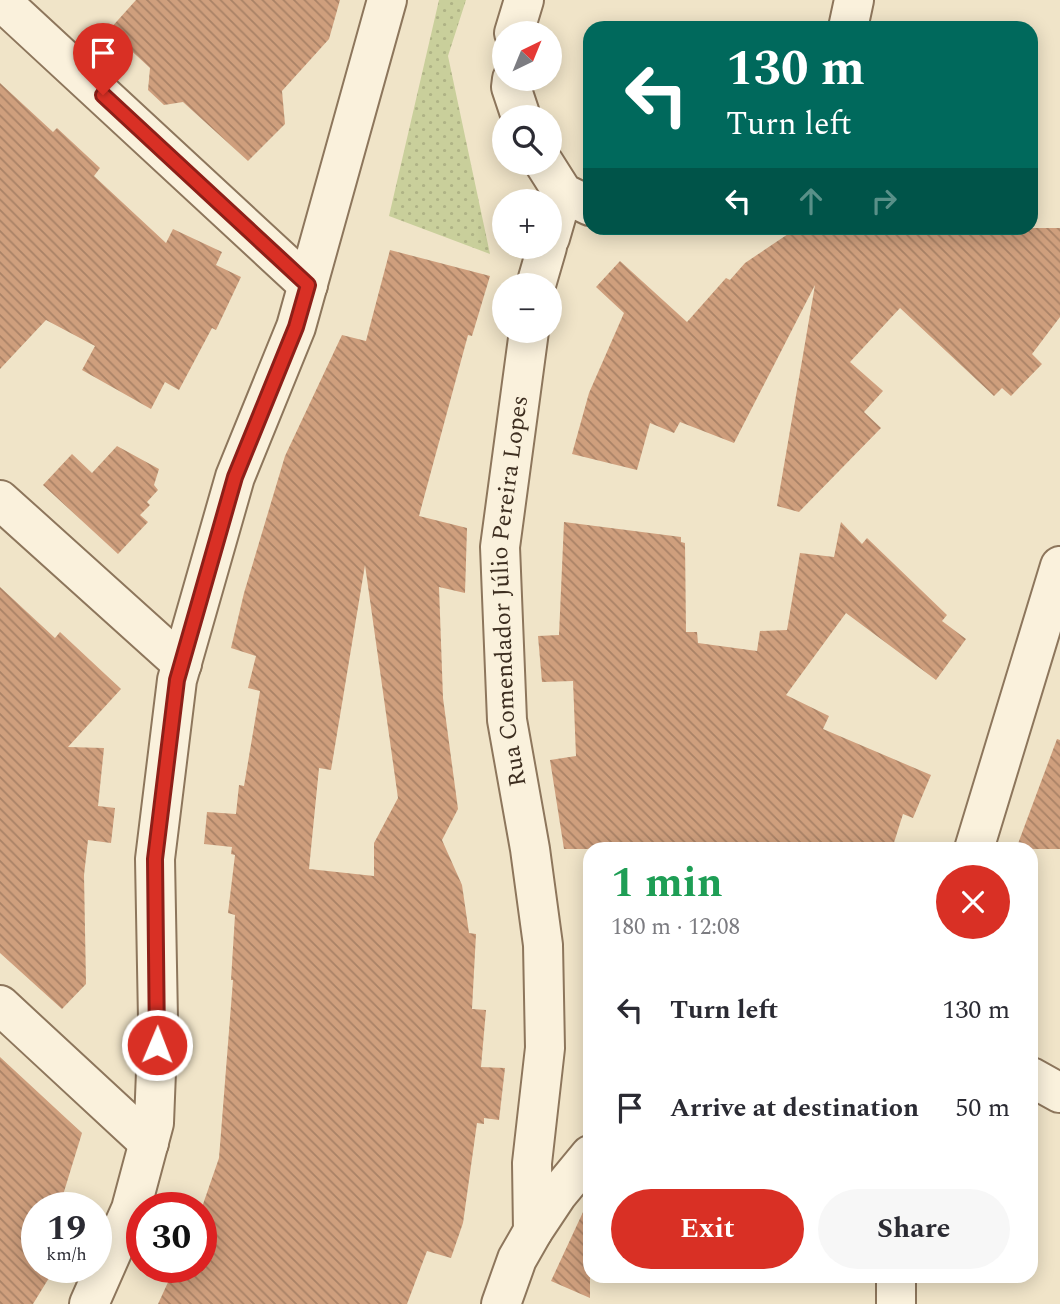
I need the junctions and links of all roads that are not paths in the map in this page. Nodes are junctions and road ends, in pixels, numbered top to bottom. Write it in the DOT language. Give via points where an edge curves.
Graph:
graph roads {
  1 [pos="0,0"];
  2 [pos="387,0"];
  3 [pos="524,0"];
  4 [pos="854,0"];
  5 [pos="518,21"];
  6 [pos="850,21"];
  7 [pos="308,285"];
  8 [pos="526,343"];
  9 [pos="0,500"];
  10 [pos="1055,583"];
  11 [pos="182,664"];
  12 [pos="976,842"];
  13 [pos="0,1005"];
  14 [pos="1038,1081"];
  15 [pos="1060,1093"];
  16 [pos="149,1143"];
  17 [pos="583,1163"];
  18 [pos="533,1231"];
  19 [pos="896,1283"];
  20 [pos="89,1304"];
  21 [pos="501,1304"];
  22 [pos="895,1304"];
  1 -- 7 [label="street"];
  2 -- 7 [label="street"];
  3 -- 5 [label="street"];
  4 -- 6 [label="street"];
  7 -- 11 [label="street" via="296,327 235,477"];
  8 -- 18 [label="street, Rua Comendador Júlio Pereira Lopes" via="499,547 507,720 543,945 545,1048 532,1163"];
  9 -- 11 [label="street"];
  10 -- 12 [label="street"];
  11 -- 16 [label="street" via="155,859 158,1020 154,1123"];
  13 -- 16 [label="street"];
  14 -- 15 [label="street"];
  16 -- 20 [label="street" via="131,1209"];
  17 -- 18 [label="street"];
  18 -- 21 [label="street, Rua Comendador Júlio Pereira Lopes"];
  19 -- 22 [label="street"];
}
